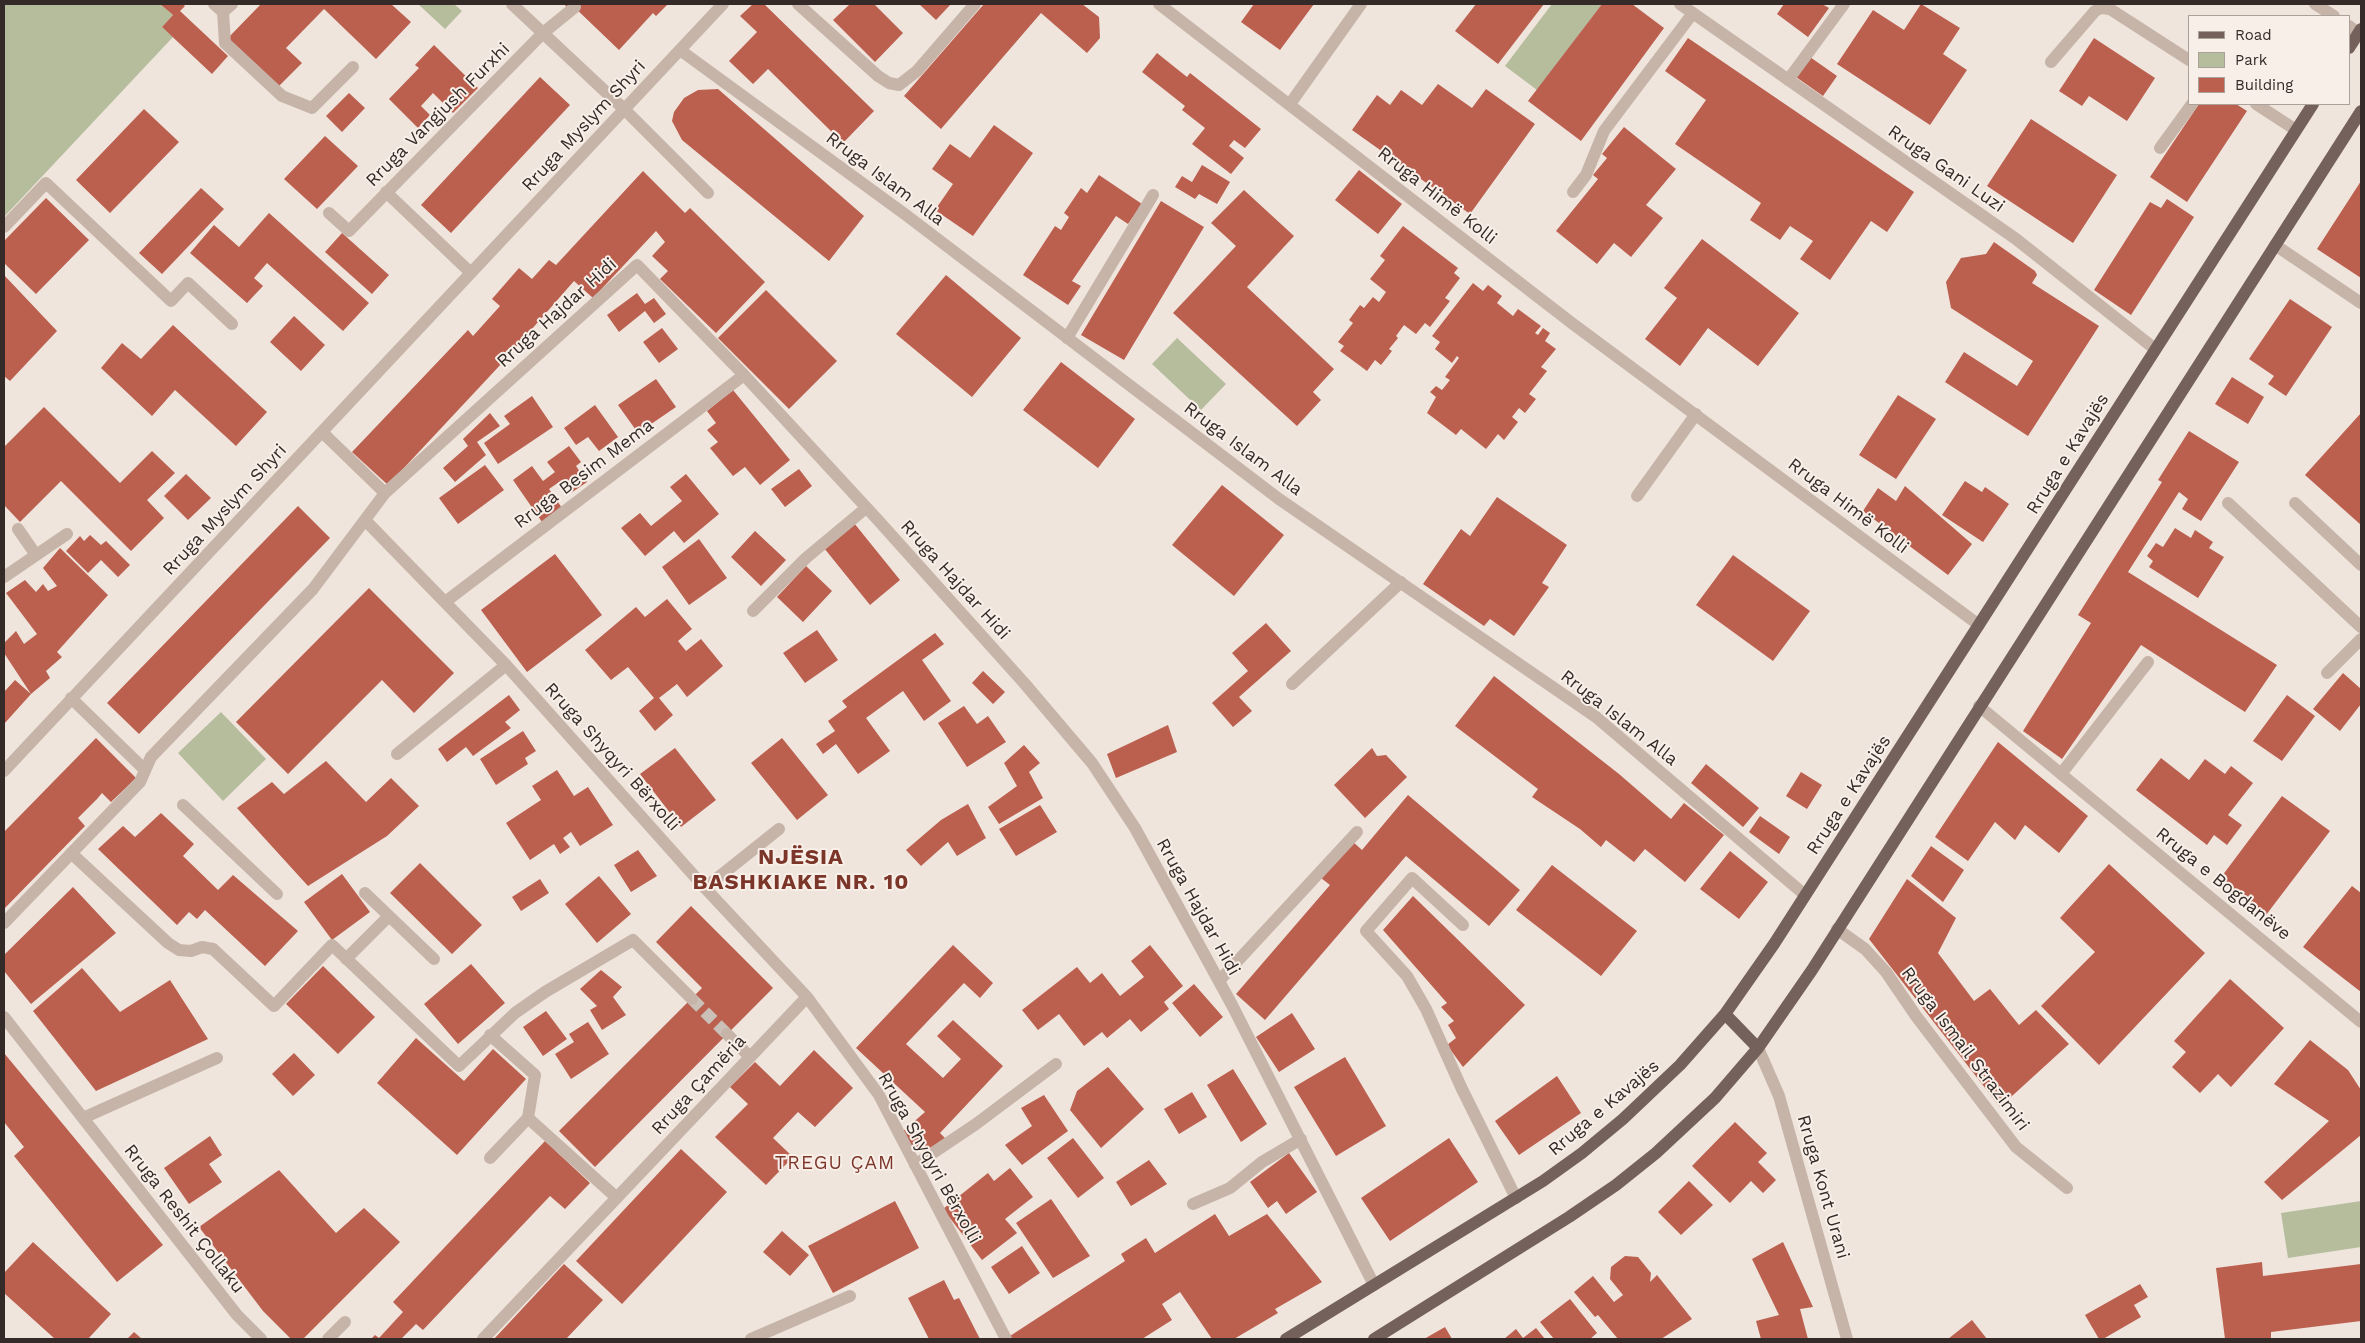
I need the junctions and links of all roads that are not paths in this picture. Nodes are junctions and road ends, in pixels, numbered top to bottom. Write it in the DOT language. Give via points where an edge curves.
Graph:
graph roads {
  1 [pos="512,4"];
  2 [pos="723,4"];
  3 [pos="798,4"];
  4 [pos="975,4"];
  5 [pos="1159,4"];
  6 [pos="1361,4"];
  7 [pos="1680,4"];
  8 [pos="1844,4"];
  9 [pos="2315,4"];
  10 [pos="223,7"];
  11 [pos="574,7"];
  12 [pos="1693,13"];
  13 [pos="2332,15"];
  14 [pos="2356,29"];
  15 [pos="543,33"];
  16 [pos="2350,45"];
  17 [pos="680,50"];
  18 [pos="2188,59"];
  19 [pos="2051,62"];
  20 [pos="353,67"];
  21 [pos="1788,80"];
  22 [pos="1290,104"];
  23 [pos="2191,105"];
  24 [pos="2258,105"];
  25 [pos="2312,105"];
  26 [pos="624,110"];
  27 [pos="2361,111"];
  28 [pos="2296,130"];
  29 [pos="2160,148"];
  30 [pos="386,192"];
  31 [pos="1573,192"];
  32 [pos="708,194"];
  33 [pos="1153,195"];
  34 [pos="329,212"];
  35 [pos="4,228"];
  36 [pos="2275,245"];
  37 [pos="471,273"];
  38 [pos="2361,303"];
  39 [pos="232,324"];
  40 [pos="1067,338"];
  41 [pos="2155,349"];
  42 [pos="744,375"];
  43 [pos="1696,414"];
  44 [pos="322,432"];
  45 [pos="385,493"];
  46 [pos="1637,496"];
  47 [pos="2228,503"];
  48 [pos="2295,503"];
  49 [pos="866,508"];
  50 [pos="365,520"];
  51 [pos="18,529"];
  52 [pos="67,534"];
  53 [pos="36,555"];
  54 [pos="2361,566"];
  55 [pos="4,577"];
  56 [pos="1401,582"];
  57 [pos="445,602"];
  58 [pos="753,611"];
  59 [pos="1979,625"];
  60 [pos="2361,627"];
  61 [pos="2361,639"];
  62 [pos="2148,662"];
  63 [pos="506,665"];
  64 [pos="2327,673"];
  65 [pos="1292,684"];
  66 [pos="72,698"];
  67 [pos="1979,706"];
  68 [pos="397,754"];
  69 [pos="145,770"];
  70 [pos="4,771"];
  71 [pos="2061,774"];
  72 [pos="183,805"];
  73 [pos="779,829"];
  74 [pos="1357,832"];
  75 [pos="71,853"];
  76 [pos="705,888"];
  77 [pos="365,893"];
  78 [pos="277,894"];
  79 [pos="1805,895"];
  80 [pos="389,916"];
  81 [pos="4,923"];
  82 [pos="1462,925"];
  83 [pos="1837,929"];
  84 [pos="434,958"];
  85 [pos="346,959"];
  86 [pos="1219,981"];
  87 [pos="807,997"];
  88 [pos="692,999"];
  89 [pos="1725,1014"];
  90 [pos="4,1017"];
  91 [pos="2361,1022"];
  92 [pos="727,1034"];
  93 [pos="490,1035"];
  94 [pos="1758,1048"];
  95 [pos="750,1057"];
  96 [pos="217,1058"];
  97 [pos="1056,1064"];
  98 [pos="83,1118"];
  99 [pos="528,1118"];
  100 [pos="1301,1139"];
  101 [pos="490,1158"];
  102 [pos="916,1166"];
  103 [pos="2068,1188"];
  104 [pos="617,1198"];
  105 [pos="1516,1198"];
  106 [pos="1193,1204"];
  107 [pos="1374,1285"];
  108 [pos="850,1296"];
  109 [pos="345,1322"];
  110 [pos="261,1339"];
  111 [pos="328,1339"];
  112 [pos="483,1339"];
  113 [pos="751,1339"];
  114 [pos="1006,1339"];
  115 [pos="1286,1339"];
  116 [pos="1374,1339"];
  117 [pos="1847,1339"];
  1 -- 15 [label="street"];
  2 -- 17 [label="street, Rruga Myslym Shyri"];
  3 -- 4 [label="street" via="878,76 899,85 917,72"];
  5 -- 22 [label="street, Rruga Himë Kolli"];
  6 -- 22 [label="street"];
  7 -- 12 [label="street, Rruga Gani Luzi"];
  8 -- 21 [label="street"];
  9 -- 13 [label="street"];
  10 -- 20 [label="street" via="225,42 282,96 312,108"];
  11 -- 15 [label="street, Rruga Vangjush Furxhi"];
  12 -- 21 [label="street, Rruga Gani Luzi"];
  12 -- 31 [label="street" via="1604,131 1586,175"];
  14 -- 16 [label="main road"];
  15 -- 26 [label="street"];
  15 -- 30 [label="street, Rruga Vangjush Furxhi"];
  17 -- 26 [label="street, Rruga Myslym Shyri"];
  17 -- 40 [label="street, Rruga Islam Alla" via="906,215"];
  18 -- 19 [label="street" via="2110,9 2101,8"];
  21 -- 41 [label="street, Rruga Gani Luzi" via="2016,239"];
  22 -- 43 [label="street, Rruga Himë Kolli" via="1566,318"];
  23 -- 29 [label="street"];
  24 -- 28 [label="street"];
  25 -- 28 [label="main road, Rruga e Kavajës"];
  26 -- 32 [label="street"];
  26 -- 37 [label="street, Rruga Myslym Shyri"];
  27 -- 36 [label="main road"];
  28 -- 41 [label="main road, Rruga e Kavajës"];
  30 -- 34 [label="street, Rruga Vangjush Furxhi" via="349,231"];
  30 -- 37 [label="street"];
  33 -- 40 [label="street"];
  35 -- 39 [label="street" via="46,182 172,301 188,283"];
  36 -- 38 [label="street"];
  36 -- 67 [label="main road"];
  37 -- 44 [label="street, Rruga Myslym Shyri"];
  40 -- 56 [label="street, Rruga Islam Alla" via="1279,499"];
  41 -- 59 [label="main road, Rruga e Kavajës"];
  42 -- 45 [label="street, Rruga Hajdar Hidi" via="636,264"];
  42 -- 49 [label="street, Rruga Hajdar Hidi"];
  42 -- 57 [label="street, Rruga Besim Mema"];
  43 -- 46 [label="street"];
  43 -- 59 [label="street, Rruga Himë Kolli"];
  44 -- 45 [label="street"];
  44 -- 66 [label="street, Rruga Myslym Shyri"];
  45 -- 50 [label="street, Rruga Hajdar Hidi"];
  47 -- 60 [label="street"];
  48 -- 54 [label="street"];
  49 -- 58 [label="street" via="806,558"];
  49 -- 86 [label="street, Rruga Hajdar Hidi" via="1026,684 1092,763 1136,828"];
  50 -- 57 [label="street, Rruga Shyqyri Bërxolli"];
  50 -- 69 [label="street" via="313,589 151,758"];
  51 -- 53 [label="street"];
  52 -- 53 [label="street"];
  53 -- 55 [label="street"];
  56 -- 65 [label="street"];
  56 -- 79 [label="street, Rruga Islam Alla" via="1596,717"];
  57 -- 63 [label="street, Rruga Shyqyri Bërxolli"];
  59 -- 79 [label="main road, Rruga e Kavajës"];
  61 -- 64 [label="street"];
  62 -- 71 [label="street"];
  63 -- 68 [label="street"];
  63 -- 76 [label="street, Rruga Shyqyri Bërxolli"];
  66 -- 69 [label="street"];
  66 -- 70 [label="street, Rruga Myslym Shyri"];
  67 -- 71 [label="street, Rruga e Bogdanëve"];
  67 -- 83 [label="main road"];
  69 -- 75 [label="street" via="140,782"];
  71 -- 91 [label="street, Rruga e Bogdanëve"];
  72 -- 78 [label="street"];
  73 -- 76 [label="street"];
  74 -- 86 [label="street"];
  75 -- 81 [label="street"];
  75 -- 85 [label="street" via="168,943 179,950 191,951 202,947 213,950 274,1006 332,945"];
  76 -- 87 [label="street, Rruga Shyqyri Bërxolli"];
  77 -- 80 [label="street"];
  79 -- 89 [label="main road, Rruga e Kavajës"];
  80 -- 84 [label="street"];
  80 -- 85 [label="street"];
  82 -- 105 [label="street" via="1412,878 1366,931 1407,976 1426,1009"];
  83 -- 94 [label="main road"];
  83 -- 103 [label="street, Rruga Ismail Strazimiri" via="1865,949 1886,972 2016,1148"];
  85 -- 93 [label="street" via="459,1066"];
  86 -- 100 [label="street, Rruga Hajdar Hidi"];
  87 -- 95 [label="street, Rruga Çamëria"];
  87 -- 102 [label="street, Rruga Shyqyri Bërxolli" via="879,1095"];
  88 -- 93 [label="street" via="633,940 545,992"];
  89 -- 94 [label="main road"];
  89 -- 105 [label="main road, Rruga e Kavajës" via="1680,1065 1623,1120 1582,1153"];
  90 -- 98 [label="street, Rruga Reshit Çollaku"];
  92 -- 95 [label="street"];
  93 -- 99 [label="street" via="535,1075"];
  94 -- 116 [label="main road" via="1714,1098 1656,1153 1616,1185"];
  94 -- 117 [label="street, Rruga Kont Urani" via="1779,1096"];
  95 -- 104 [label="street, Rruga Çamëria"];
  96 -- 98 [label="street"];
  97 -- 102 [label="street"];
  98 -- 110 [label="street, Rruga Reshit Çollaku" via="237,1315"];
  99 -- 101 [label="street"];
  99 -- 104 [label="street"];
  100 -- 106 [label="street" via="1262,1162 1230,1188"];
  100 -- 107 [label="street, Rruga Hajdar Hidi"];
  102 -- 114 [label="street, Rruga Shyqyri Bërxolli"];
  104 -- 112 [label="street, Rruga Çamëria"];
  105 -- 107 [label="main road, Rruga e Kavajës"];
  107 -- 115 [label="main road, Rruga e Kavajës"];
  108 -- 113 [label="street"];
  109 -- 111 [label="street"];
}
